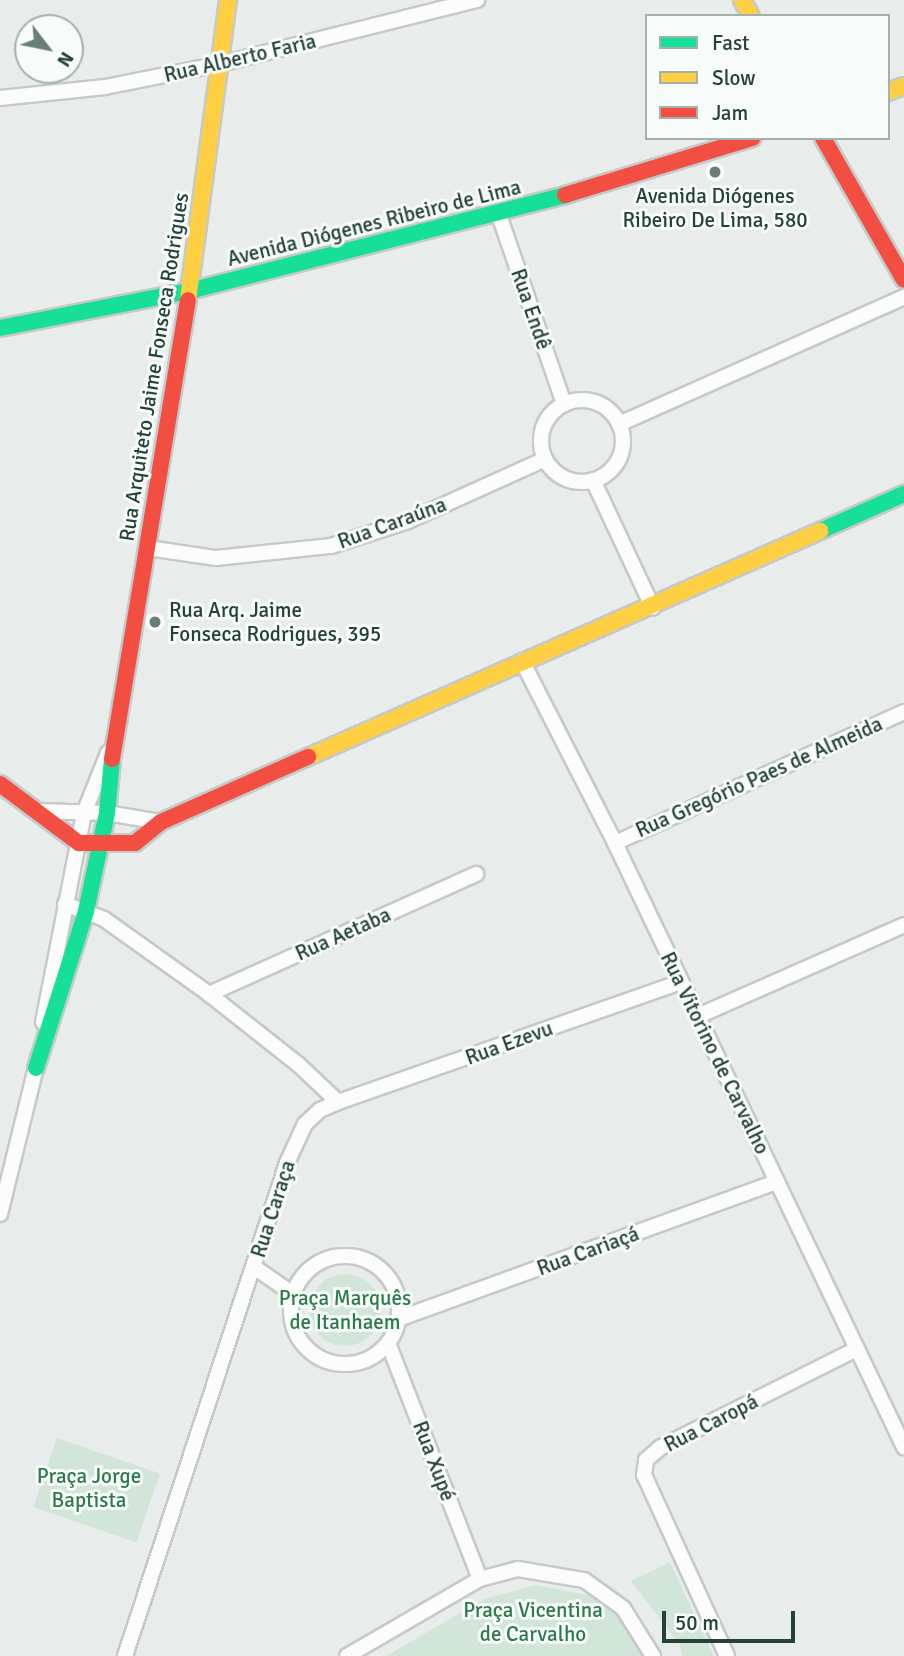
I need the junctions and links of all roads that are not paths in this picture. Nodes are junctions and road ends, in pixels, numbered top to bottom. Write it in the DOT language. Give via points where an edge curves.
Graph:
graph roads {
  1 [pos="228,0"];
  2 [pos="477,0"];
  3 [pos="220,64"];
  4 [pos="0,98"];
  5 [pos="746,140"];
  6 [pos="824,140"];
  7 [pos="499,215"];
  8 [pos="904,280"];
  9 [pos="189,291"];
  10 [pos="904,297"];
  11 [pos="0,328"];
  12 [pos="564,404"];
  13 [pos="620,424"];
  14 [pos="545,459"];
  15 [pos="593,480"];
  16 [pos="904,494"];
  17 [pos="148,548"];
  18 [pos="653,608"];
  19 [pos="522,661"];
  20 [pos="904,712"];
  21 [pos="114,740"];
  22 [pos="0,785"];
  23 [pos="36,811"];
  24 [pos="84,813"];
  25 [pos="107,813"];
  26 [pos="160,822"];
  27 [pos="79,843"];
  28 [pos="615,843"];
  29 [pos="99,845"];
  30 [pos="476,874"];
  31 [pos="65,904"];
  32 [pos="86,911"];
  33 [pos="904,925"];
  34 [pos="680,982"];
  35 [pos="209,994"];
  36 [pos="698,1016"];
  37 [pos="36,1068"];
  38 [pos="338,1102"];
  39 [pos="777,1182"];
  40 [pos="0,1214"];
  41 [pos="254,1267"];
  42 [pos="293,1294"];
  43 [pos="398,1319"];
  44 [pos="388,1343"];
  45 [pos="857,1349"];
  46 [pos="904,1447"];
  47 [pos="480,1579"];
  48 [pos="125,1656"];
  49 [pos="347,1656"];
  50 [pos="653,1656"];
  51 [pos="727,1656"];
  1 -- 3 [label="street, Rua Arquiteto Jaime Fonseca Rodrigues"];
  2 -- 3 [label="street, Rua Alberto Faria"];
  3 -- 4 [label="street, Rua Alberto Faria" via="105,88"];
  3 -- 9 [label="street, Rua Arquiteto Jaime Fonseca Rodrigues"];
  5 -- 7 [label="street, Avenida Diógenes Ribeiro de Lima"];
  6 -- 8 [label="street"];
  7 -- 9 [label="street, Avenida Diógenes Ribeiro de Lima"];
  7 -- 12 [label="street, Rua Endê"];
  9 -- 11 [label="street, Avenida Diógenes Ribeiro de Lima"];
  9 -- 17 [label="street, Rua Arquiteto Jaime Fonseca Rodrigues"];
  10 -- 13 [label="street"];
  12 -- 13 [label="street" via="596,402"];
  12 -- 14 [label="street" via="545,422 541,447"];
  13 -- 15 [label="street" via="619,458"];
  14 -- 15 [label="street" via="560,476"];
  14 -- 17 [label="street, Rua Caraúna" via="408,521 331,545 216,558"];
  15 -- 18 [label="street"];
  16 -- 18 [label="street"];
  17 -- 21 [label="street, Rua Arquiteto Jaime Fonseca Rodrigues"];
  18 -- 19 [label="street"];
  19 -- 26 [label="street"];
  19 -- 28 [label="street, Rua Vitorino de Carvalho"];
  20 -- 28 [label="street, Rua Gregório Paes de Almeida"];
  21 -- 24 [label="street, Rua Arquiteto Jaime Fonseca Rodrigues"];
  21 -- 25 [label="street, Rua Arquiteto Jaime Fonseca Rodrigues"];
  22 -- 23 [label="street"];
  23 -- 24 [label="street"];
  23 -- 27 [label="street"];
  24 -- 25 [label="street"];
  24 -- 27 [label="street, Rua Arquiteto Jaime Fonseca Rodrigues"];
  25 -- 26 [label="street"];
  25 -- 29 [label="street, Rua Arquiteto Jaime Fonseca Rodrigues"];
  26 -- 29 [label="street" via="135,842"];
  27 -- 29 [label="street"];
  27 -- 31 [label="street, Rua Arquiteto Jaime Fonseca Rodrigues"];
  28 -- 34 [label="street, Rua Vitorino de Carvalho"];
  29 -- 32 [label="street, Rua Arquiteto Jaime Fonseca Rodrigues"];
  30 -- 35 [label="street, Rua Aetaba"];
  31 -- 32 [label="street"];
  31 -- 37 [label="street, Rua Arquiteto Jaime Fonseca Rodrigues"];
  32 -- 35 [label="street"];
  32 -- 37 [label="street, Rua Arquiteto Jaime Fonseca Rodrigues"];
  33 -- 36 [label="street"];
  34 -- 36 [label="street, Rua Vitorino de Carvalho"];
  34 -- 38 [label="street, Rua Ezevu"];
  35 -- 38 [label="street" via="307,1071"];
  36 -- 39 [label="street, Rua Vitorino de Carvalho"];
  37 -- 40 [label="street, Rua Arquiteto Jaime Fonseca Rodrigues"];
  38 -- 41 [label="street, Rua Caraça" via="320,1110 295,1144"];
  39 -- 43 [label="street, Rua Cariaçá"];
  39 -- 45 [label="street, Rua Vitorino de Carvalho"];
  41 -- 42 [label="street"];
  41 -- 48 [label="street, Rua Caraça"];
  42 -- 43 [label="street" via="303,1276 318,1263 358,1257 390,1280 398,1299"];
  42 -- 44 [label="street" via="293,1328 312,1355 344,1365 361,1363"];
  43 -- 44 [label="street"];
  44 -- 47 [label="street, Rua Xupé"];
  45 -- 46 [label="street, Rua Vitorino de Carvalho"];
  45 -- 51 [label="street, Rua Caropá" via="661,1447 646,1460 644,1475"];
  47 -- 49 [label="street"];
  47 -- 50 [label="street" via="518,1569 584,1580 623,1608"];
}
